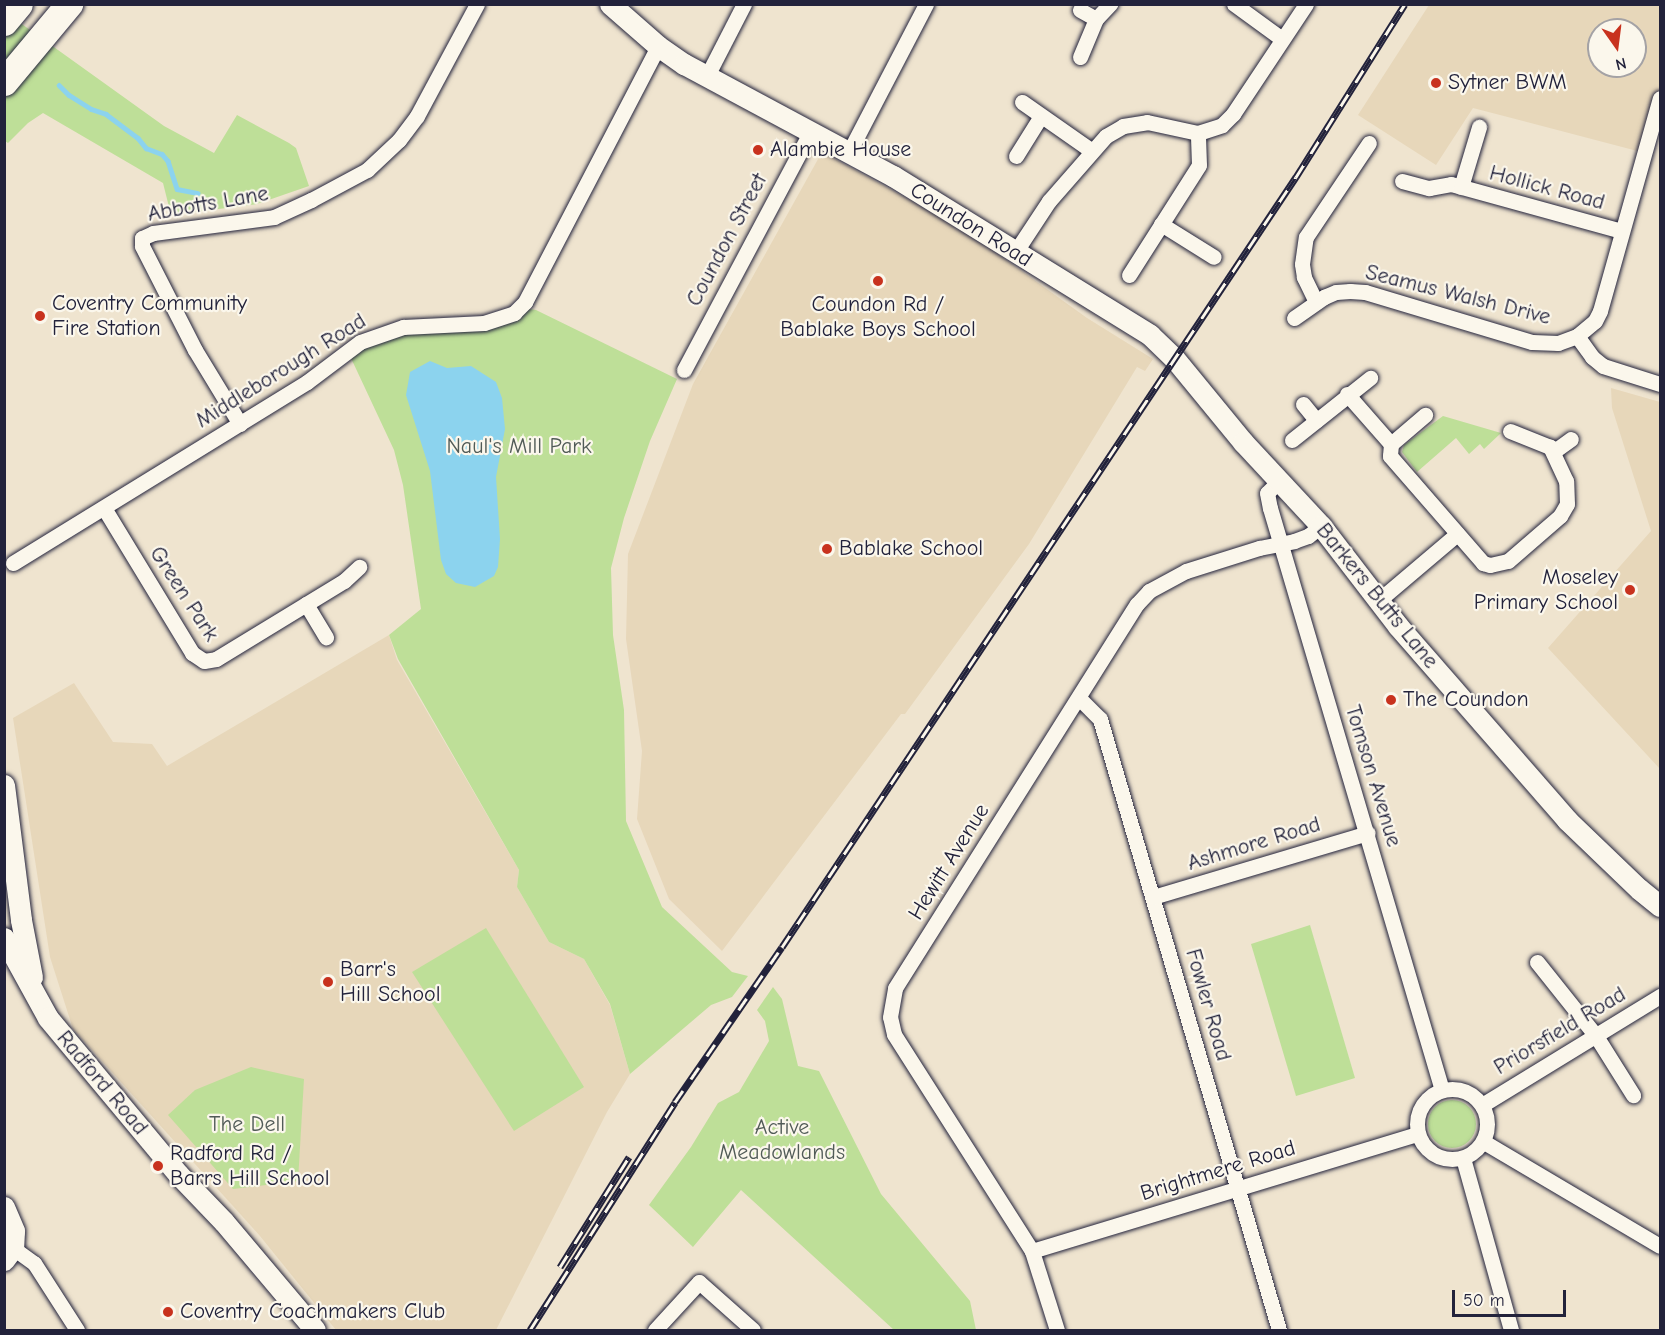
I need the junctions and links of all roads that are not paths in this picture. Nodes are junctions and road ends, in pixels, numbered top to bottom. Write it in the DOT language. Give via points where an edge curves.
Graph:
graph roads {
  1 [pos="19,4"];
  2 [pos="52,4"];
  3 [pos="69,4"];
  4 [pos="477,4"];
  5 [pos="610,4"];
  6 [pos="744,4"];
  7 [pos="926,4"];
  8 [pos="1110,4"];
  9 [pos="1234,4"];
  10 [pos="1306,4"];
  11 [pos="1080,10"];
  12 [pos="1096,19"];
  13 [pos="4,22"];
  14 [pos="1282,39"];
  15 [pos="658,46"];
  16 [pos="4,57"];
  17 [pos="1080,57"];
  18 [pos="707,76"];
  19 [pos="4,82"];
  20 [pos="1660,98"];
  21 [pos="1022,102"];
  22 [pos="1041,116"];
  23 [pos="1479,127"];
  24 [pos="811,131"];
  25 [pos="1198,133"];
  26 [pos="1369,143"];
  27 [pos="1092,151"];
  28 [pos="849,152"];
  29 [pos="1016,156"];
  30 [pos="1402,181"];
  31 [pos="1461,187"];
  32 [pos="1161,224"];
  33 [pos="1622,231"];
  34 [pos="1016,251"];
  35 [pos="1214,257"];
  36 [pos="1128,275"];
  37 [pos="1316,302"];
  38 [pos="1294,318"];
  39 [pos="1577,336"];
  40 [pos="684,370"];
  41 [pos="1370,378"];
  42 [pos="1660,384"];
  43 [pos="1347,394"];
  44 [pos="1303,404"];
  45 [pos="1425,415"];
  46 [pos="1316,420"];
  47 [pos="240,424"];
  48 [pos="1510,430"];
  49 [pos="1571,439"];
  50 [pos="1292,440"];
  51 [pos="1243,442"];
  52 [pos="1391,444"];
  53 [pos="1553,452"];
  54 [pos="1280,480"];
  55 [pos="104,508"];
  56 [pos="1321,526"];
  57 [pos="1457,534"];
  58 [pos="1280,543"];
  59 [pos="13,563"];
  60 [pos="358,567"];
  61 [pos="1378,601"];
  62 [pos="306,604"];
  63 [pos="326,637"];
  64 [pos="1080,699"];
  65 [pos="4,785"];
  66 [pos="1368,833"];
  67 [pos="4,869"];
  68 [pos="1153,897"];
  69 [pos="1660,906"];
  70 [pos="4,922"];
  71 [pos="4,938"];
  72 [pos="1537,962"];
  73 [pos="37,995"];
  74 [pos="1660,996"];
  75 [pos="1596,1036"];
  76 [pos="1442,1090"];
  77 [pos="1633,1095"];
  78 [pos="1482,1105"];
  79 [pos="1418,1134"];
  80 [pos="1484,1142"];
  81 [pos="1463,1158"];
  82 [pos="1238,1189"];
  83 [pos="4,1208"];
  84 [pos="1660,1246"];
  85 [pos="1032,1251"];
  86 [pos="9,1254"];
  87 [pos="77,1330"];
  88 [pos="315,1330"];
  89 [pos="655,1330"];
  90 [pos="753,1330"];
  91 [pos="1057,1330"];
  92 [pos="1279,1330"];
  93 [pos="1511,1330"];
  1 -- 13 [label="highway"];
  2 -- 16 [label="highway"];
  3 -- 19 [label="highway"];
  4 -- 47 [label="street, Abbotts Lane" via="417,116 399,140 367,170 274,217 144,235 142,246 195,350"];
  5 -- 15 [label="street, Coundon Road"];
  6 -- 18 [label="street"];
  7 -- 28 [label="street"];
  8 -- 12 [label="street"];
  9 -- 14 [label="street"];
  10 -- 14 [label="street"];
  11 -- 12 [label="street"];
  12 -- 17 [label="street"];
  14 -- 25 [label="street" via="1233,114 1222,125"];
  15 -- 18 [label="street, Coundon Road"];
  15 -- 47 [label="street, Middleborough Road" via="525,302 514,313 484,323 403,327 375,335"];
  18 -- 24 [label="street, Coundon Road"];
  20 -- 33 [label="street, Seamus Walsh Drive"];
  21 -- 22 [label="street"];
  22 -- 27 [label="street"];
  22 -- 29 [label="street"];
  23 -- 31 [label="street, Hollick Road"];
  24 -- 28 [label="street, Coundon Road"];
  24 -- 40 [label="street, Coundon Street"];
  25 -- 27 [label="street" via="1136,123 1106,136"];
  25 -- 32 [label="street" via="1199,165"];
  26 -- 37 [label="street" via="1306,237 1302,264"];
  27 -- 34 [label="street" via="1049,201"];
  28 -- 34 [label="street, Coundon Road"];
  30 -- 31 [label="street, Hollick Road" via="1429,189 1451,184"];
  31 -- 33 [label="street, Hollick Road"];
  32 -- 35 [label="street"];
  32 -- 36 [label="street"];
  33 -- 39 [label="street, Seamus Walsh Drive" via="1600,310 1595,321"];
  34 -- 51 [label="street, Coundon Road" via="1150,335 1192,378"];
  37 -- 38 [label="street, Seamus Walsh Drive"];
  37 -- 39 [label="street, Seamus Walsh Drive" via="1336,292 1365,292 1532,342 1558,343"];
  39 -- 42 [label="street" via="1603,366"];
  41 -- 43 [label="street"];
  43 -- 46 [label="street"];
  43 -- 52 [label="street"];
  44 -- 46 [label="street"];
  45 -- 52 [label="street"];
  46 -- 50 [label="street"];
  47 -- 55 [label="street, Middleborough Road"];
  48 -- 53 [label="street" via="1544,442"];
  49 -- 53 [label="street"];
  51 -- 54 [label="street, Barkers Butts Lane"];
  52 -- 57 [label="street" via="1390,456"];
  53 -- 57 [label="street" via="1566,482 1567,504 1560,516 1508,561 1483,563"];
  54 -- 56 [label="street, Barkers Butts Lane"];
  54 -- 58 [label="street, Tomson Avenue" via="1267,493"];
  55 -- 59 [label="street, Middleborough Road"];
  55 -- 62 [label="street, Green Park" via="192,653 200,660 216,659"];
  56 -- 58 [label="street, Hewitt Avenue" via="1308,536"];
  56 -- 61 [label="street, Barkers Butts Lane"];
  57 -- 61 [label="street"];
  58 -- 64 [label="street, Hewitt Avenue" via="1186,572 1149,591 1137,604"];
  58 -- 66 [label="street, Tomson Avenue"];
  60 -- 62 [label="street, Green Park" via="344,581"];
  61 -- 69 [label="street, Barkers Butts Lane" via="1567,820"];
  62 -- 63 [label="street"];
  64 -- 68 [label="street, Fowler Road" via="1100,719"];
  64 -- 85 [label="street, Hewitt Avenue" via="895,988 891,1002 894,1034"];
  65 -- 73 [label="street, Radford Road" via="21,920"];
  66 -- 68 [label="street, Ashmore Road"];
  66 -- 76 [label="street, Tomson Avenue"];
  67 -- 70 [label="street" via="9,905"];
  68 -- 82 [label="street, Fowler Road"];
  71 -- 73 [label="street, Radford Road"];
  72 -- 75 [label="street"];
  73 -- 88 [label="street, Radford Road" via="48,1018 86,1065"];
  74 -- 75 [label="street, Priorsfield Road"];
  75 -- 77 [label="street"];
  75 -- 78 [label="street, Priorsfield Road"];
  76 -- 78 [label="street" via="1462,1090"];
  76 -- 79 [label="street" via="1421,1107"];
  78 -- 80 [label="street" via="1488,1124"];
  79 -- 81 [label="street" via="1426,1148 1437,1156"];
  79 -- 82 [label="street, Brightmere Road"];
  80 -- 81 [label="street"];
  80 -- 84 [label="street"];
  81 -- 93 [label="street"];
  82 -- 85 [label="street, Brightmere Road"];
  82 -- 92 [label="street, Fowler Road"];
  83 -- 86 [label="street" via="14,1231"];
  85 -- 91 [label="street, Hewitt Avenue"];
  86 -- 87 [label="street" via="34,1263"];
  89 -- 90 [label="street" via="699,1282"];
}
